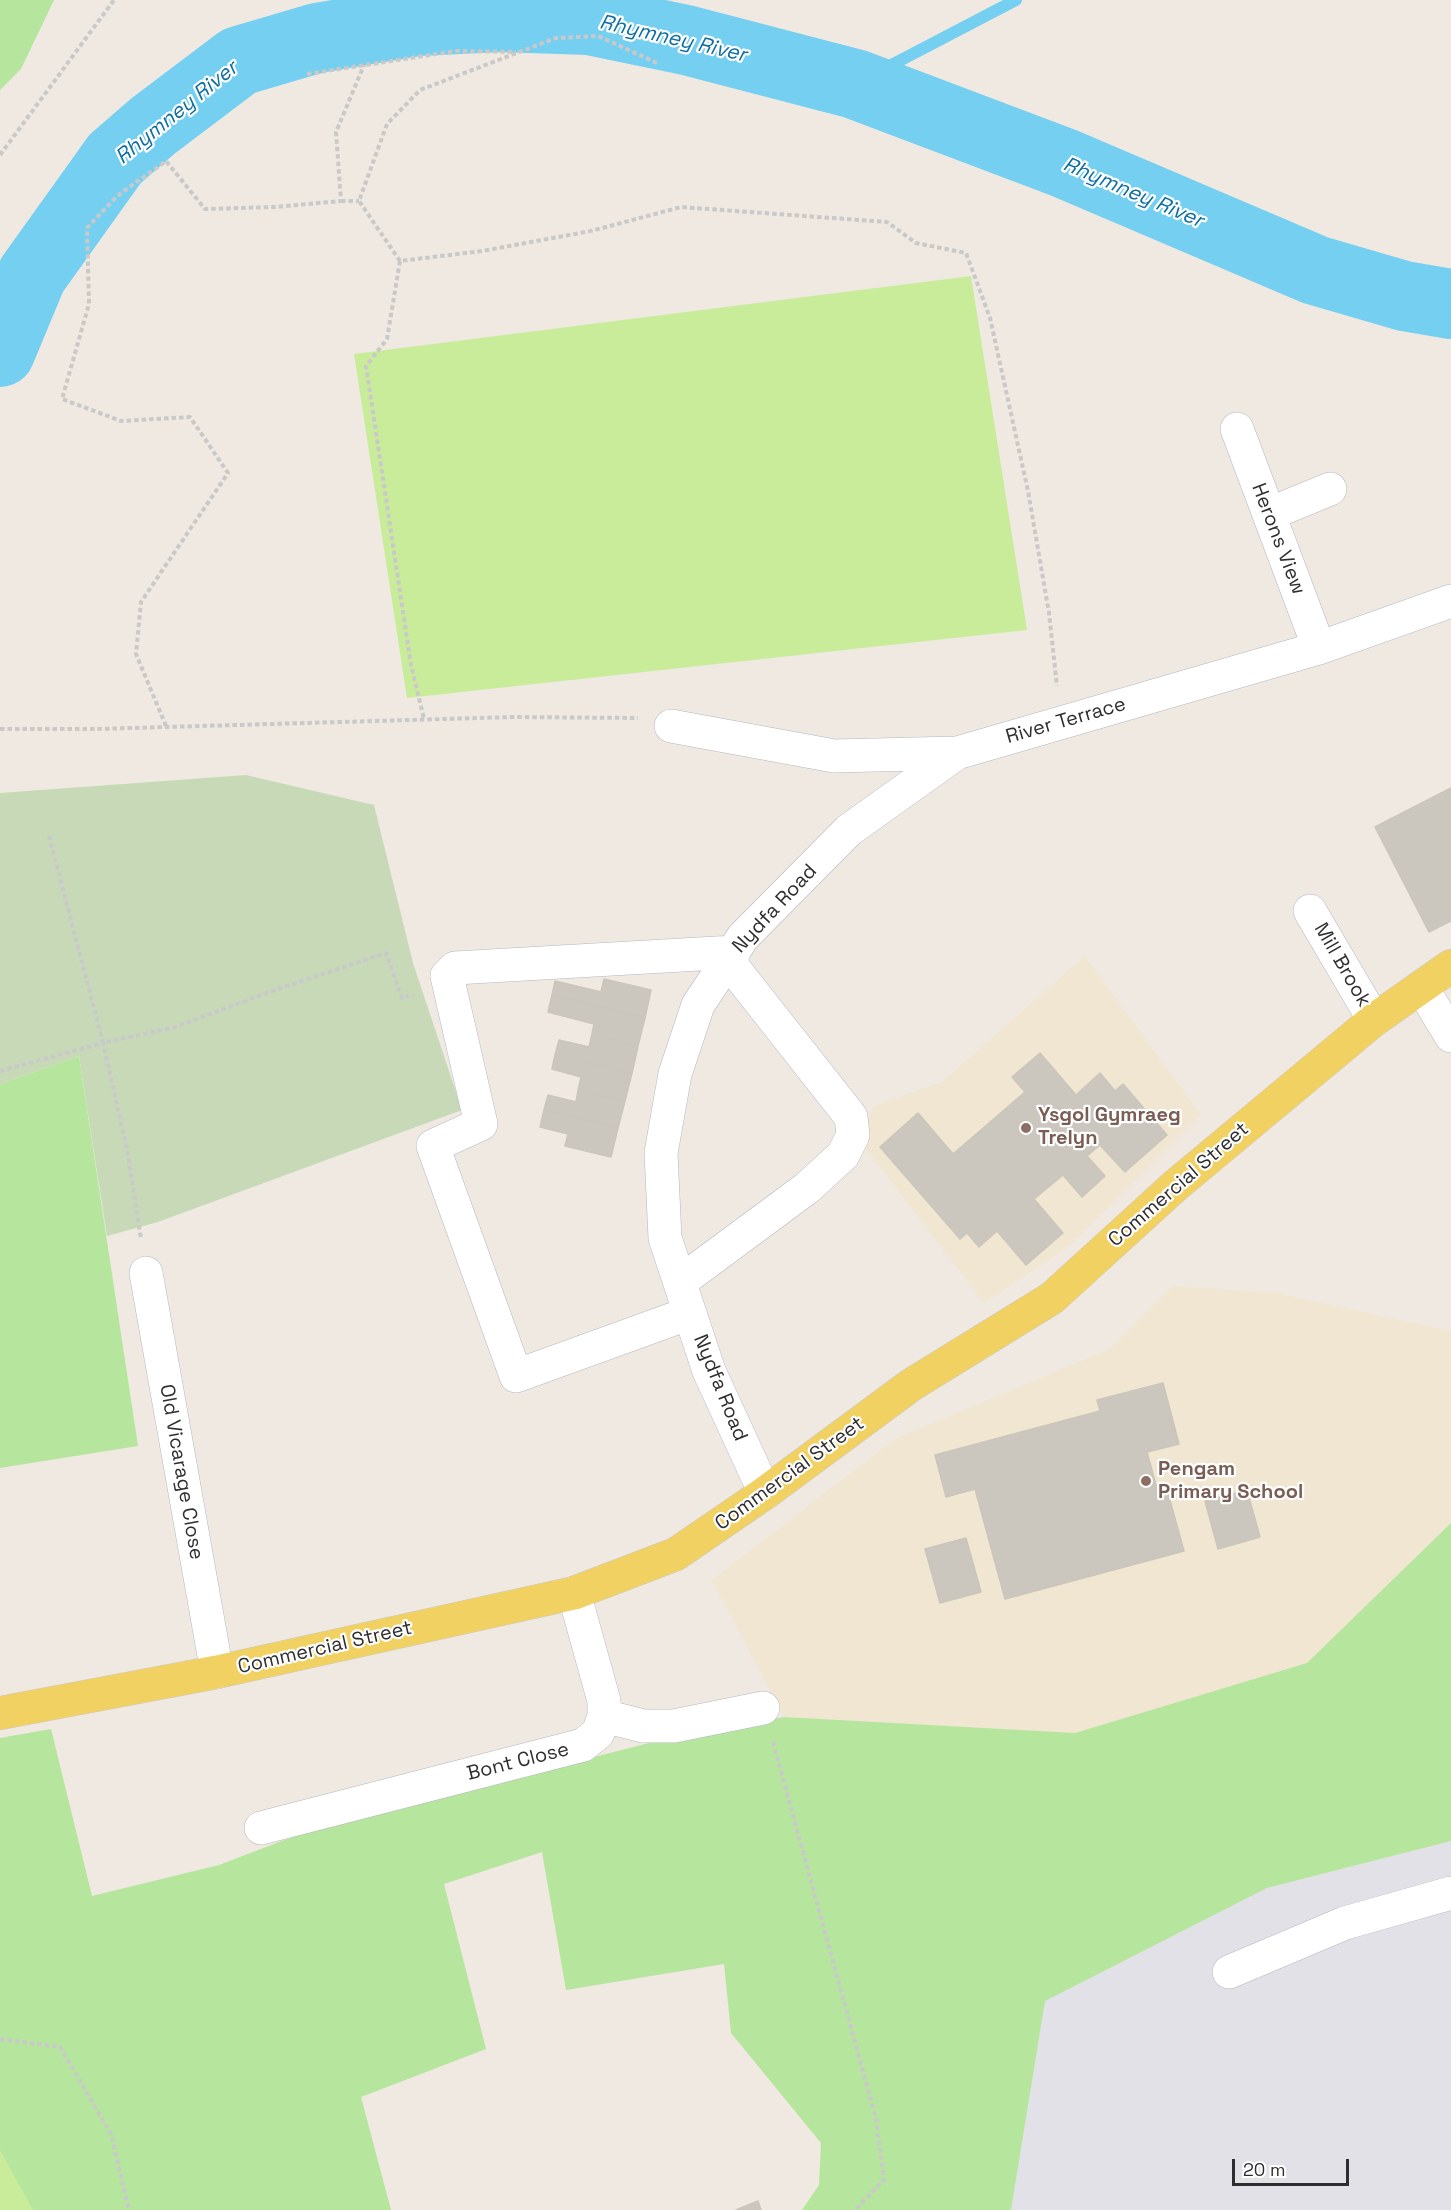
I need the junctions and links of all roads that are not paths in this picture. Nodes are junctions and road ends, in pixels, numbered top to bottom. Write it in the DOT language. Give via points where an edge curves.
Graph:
graph roads {
  1 [pos="1237,429"];
  2 [pos="1330,489"];
  3 [pos="1269,514"];
  4 [pos="1451,601"];
  5 [pos="1319,648"];
  6 [pos="671,726"];
  7 [pos="957,753"];
  8 [pos="1310,911"];
  9 [pos="731,956"];
  10 [pos="1451,966"];
  11 [pos="1422,988"];
  12 [pos="1374,1020"];
  13 [pos="1451,1036"];
  14 [pos="146,1273"];
  15 [pos="680,1282"];
  16 [pos="690,1313"];
  17 [pos="765,1494"];
  18 [pos="574,1593"];
  19 [pos="217,1672"];
  20 [pos="763,1708"];
  21 [pos="0,1713"];
  22 [pos="604,1716"];
  23 [pos="261,1828"];
  24 [pos="1451,1893"];
  25 [pos="1229,1972"];
  1 -- 3 [label="street, Herons View"];
  2 -- 3 [label="street"];
  3 -- 5 [label="street, Herons View"];
  4 -- 5 [label="street, River Terrace"];
  5 -- 7 [label="street, River Terrace"];
  6 -- 7 [label="street, River Terrace" via="834,756"];
  7 -- 9 [label="street, Nydfa Road" via="849,830 743,937"];
  8 -- 12 [label="street, Mill Brook"];
  9 -- 15 [label="street, Nydfa Road" via="698,1005 675,1074 661,1153 665,1238"];
  9 -- 15 [label="street" via="851,1117 853,1136 843,1155 807,1188"];
  9 -- 16 [label="street" via="455,968 447,976 480,1124 433,1146 516,1376"];
  10 -- 11 [label="main road, Commercial Street"];
  11 -- 12 [label="main road, Commercial Street"];
  11 -- 13 [label="street"];
  12 -- 17 [label="main road, Commercial Street" via="1176,1185 1052,1298 912,1386"];
  14 -- 19 [label="street, Old Vicarage Close"];
  15 -- 16 [label="street, Nydfa Road"];
  16 -- 17 [label="street, Nydfa Road" via="709,1371"];
  17 -- 18 [label="main road, Commercial Street" via="676,1554"];
  18 -- 19 [label="main road, Commercial Street"];
  18 -- 22 [label="street" via="602,1692"];
  19 -- 21 [label="main road, Commercial Street"];
  20 -- 22 [label="street" via="674,1726 643,1726"];
  22 -- 23 [label="street, Bont Close" via="598,1733 583,1745"];
  24 -- 25 [label="street" via="1345,1923"];
}
